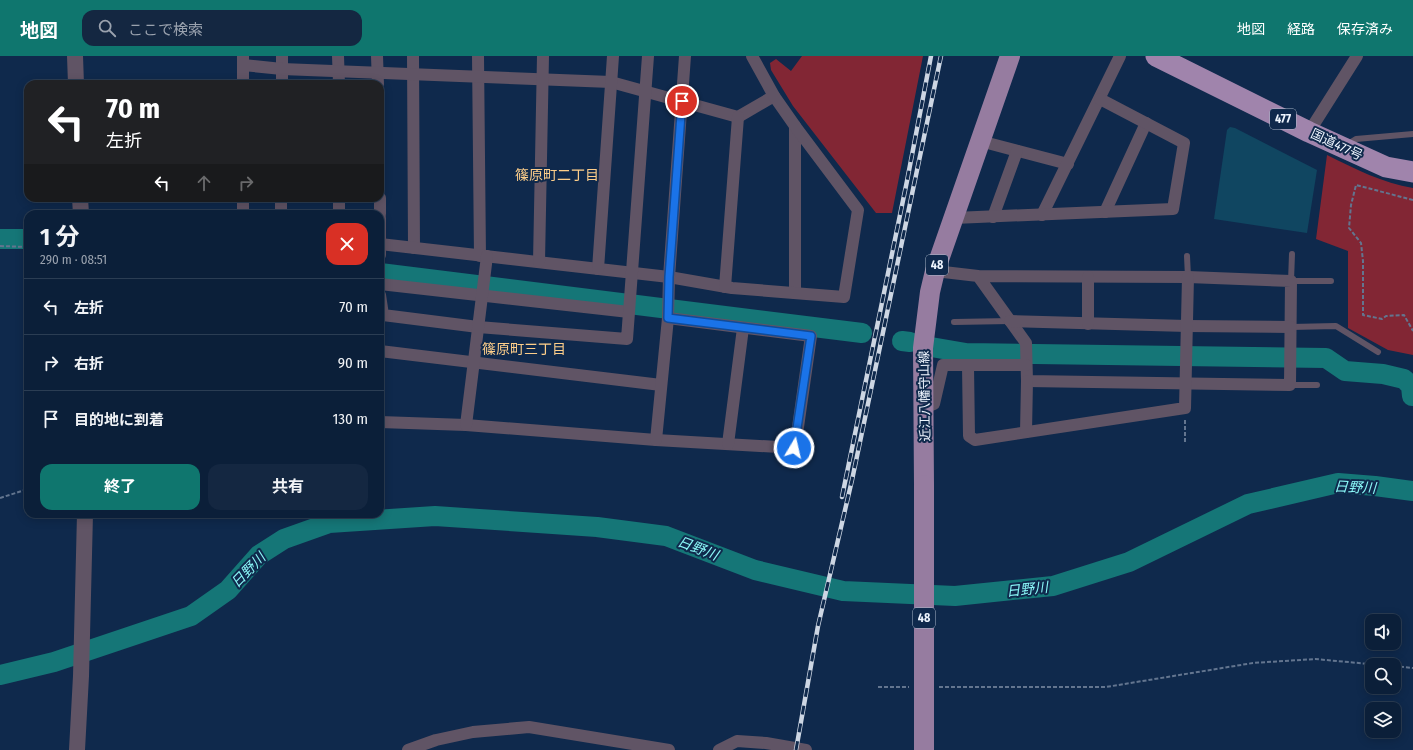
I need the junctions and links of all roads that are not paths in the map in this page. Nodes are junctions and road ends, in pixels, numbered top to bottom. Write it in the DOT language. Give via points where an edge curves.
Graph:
graph roads {
  1 [pos="75,56"];
  2 [pos="282,56"];
  3 [pos="338,56"];
  4 [pos="377,56"];
  5 [pos="413,56"];
  6 [pos="478,56"];
  7 [pos="543,56"];
  8 [pos="613,56"];
  9 [pos="648,56"];
  10 [pos="685,56"];
  11 [pos="752,56"];
  12 [pos="1010,56"];
  13 [pos="1120,56"];
  14 [pos="1156,56"];
  15 [pos="1357,56"];
  16 [pos="243,61"];
  17 [pos="282,69"];
  18 [pos="339,71"];
  19 [pos="413,74"];
  20 [pos="478,77"];
  21 [pos="378,78"];
  22 [pos="542,79"];
  23 [pos="76,80"];
  24 [pos="243,80"];
  25 [pos="282,80"];
  26 [pos="339,80"];
  27 [pos="611,82"];
  28 [pos="645,92"];
  29 [pos="774,96"];
  30 [pos="1100,99"];
  31 [pos="682,101"];
  32 [pos="738,117"];
  33 [pos="1146,123"];
  34 [pos="795,126"];
  35 [pos="1309,132"];
  36 [pos="1413,134"];
  37 [pos="980,141"];
  38 [pos="1343,147"];
  39 [pos="1017,151"];
  40 [pos="1068,164"];
  41 [pos="1413,172"];
  42 [pos="1105,212"];
  43 [pos="1042,215"];
  44 [pos="993,217"];
  45 [pos="954,218"];
  46 [pos="384,244"];
  47 [pos="414,248"];
  48 [pos="1292,254"];
  49 [pos="483,256"];
  50 [pos="1187,256"];
  51 [pos="540,262"];
  52 [pos="598,269"];
  53 [pos="935,271"];
  54 [pos="632,273"];
  55 [pos="978,276"];
  56 [pos="669,277"];
  57 [pos="1088,277"];
  58 [pos="1188,277"];
  59 [pos="1291,281"];
  60 [pos="1331,281"];
  61 [pos="384,284"];
  62 [pos="725,287"];
  63 [pos="483,289"];
  64 [pos="795,293"];
  65 [pos="629,307"];
  66 [pos="668,312"];
  67 [pos="384,315"];
  68 [pos="1010,321"];
  69 [pos="954,322"];
  70 [pos="1088,324"];
  71 [pos="1187,326"];
  72 [pos="478,327"];
  73 [pos="1291,327"];
  74 [pos="743,328"];
  75 [pos="384,351"];
  76 [pos="1378,352"];
  77 [pos="474,362"];
  78 [pos="1026,363"];
  79 [pos="968,366"];
  80 [pos="1027,381"];
  81 [pos="1186,383"];
  82 [pos="661,385"];
  83 [pos="1290,385"];
  84 [pos="1317,385"];
  85 [pos="924,408"];
  86 [pos="384,422"];
  87 [pos="466,425"];
  88 [pos="1026,432"];
  89 [pos="656,440"];
  90 [pos="728,444"];
  91 [pos="85,518"];
  92 [pos="77,750"];
  93 [pos="408,750"];
  94 [pos="669,750"];
  95 [pos="719,750"];
  96 [pos="806,750"];
  97 [pos="924,750"];
  1 -- 23 [label="street"];
  2 -- 17 [label="street"];
  3 -- 18 [label="street"];
  4 -- 21 [label="street"];
  5 -- 19 [label="street"];
  6 -- 20 [label="street"];
  7 -- 22 [label="street"];
  8 -- 27 [label="street"];
  9 -- 28 [label="street"];
  10 -- 31 [label="street"];
  11 -- 29 [label="street"];
  12 -- 37 [label="main road, 近江八幡守山線 / 48"];
  13 -- 30 [label="street"];
  14 -- 35 [label="highway, 国道477号 / 477"];
  15 -- 35 [label="street"];
  16 -- 17 [label="street"];
  16 -- 24 [label="street"];
  17 -- 18 [label="street"];
  17 -- 25 [label="street"];
  18 -- 21 [label="street"];
  18 -- 26 [label="street"];
  19 -- 20 [label="street"];
  19 -- 21 [label="street"];
  19 -- 47 [label="street"];
  20 -- 22 [label="street"];
  20 -- 49 [label="street"];
  22 -- 27 [label="street"];
  22 -- 51 [label="street"];
  27 -- 28 [label="street"];
  27 -- 52 [label="street"];
  28 -- 31 [label="street"];
  28 -- 54 [label="street"];
  29 -- 32 [label="street"];
  29 -- 34 [label="street"];
  30 -- 33 [label="street"];
  30 -- 40 [label="street"];
  31 -- 32 [label="street"];
  31 -- 56 [label="street"];
  32 -- 62 [label="street"];
  33 -- 42 [label="street"];
  33 -- 42 [label="street" via="1184,143 1173,209"];
  34 -- 64 [label="street"];
  34 -- 64 [label="street" via="858,210 844,297"];
  35 -- 38 [label="highway, 国道477号 / 477"];
  36 -- 38 [label="lane" via="1356,140"];
  37 -- 39 [label="street"];
  37 -- 45 [label="main road, 近江八幡守山線 / 48"];
  38 -- 41 [label="highway, 国道477号 / 477" via="1386,167"];
  39 -- 40 [label="street"];
  39 -- 44 [label="street"];
  40 -- 43 [label="street"];
  42 -- 43 [label="street"];
  43 -- 44 [label="street"];
  44 -- 45 [label="street"];
  45 -- 53 [label="main road, 近江八幡守山線 / 48"];
  46 -- 47 [label="street"];
  47 -- 49 [label="street"];
  48 -- 59 [label="lane"];
  49 -- 51 [label="street"];
  49 -- 63 [label="street"];
  50 -- 58 [label="lane"];
  51 -- 52 [label="street"];
  52 -- 54 [label="street"];
  53 -- 55 [label="street"];
  53 -- 85 [label="main road, 近江八幡守山線 / 48" via="923,348"];
  54 -- 56 [label="street"];
  54 -- 65 [label="street"];
  55 -- 57 [label="street"];
  55 -- 68 [label="street"];
  56 -- 62 [label="street"];
  56 -- 66 [label="street"];
  57 -- 58 [label="street"];
  57 -- 70 [label="street"];
  58 -- 59 [label="street"];
  58 -- 71 [label="street"];
  59 -- 60 [label="lane"];
  59 -- 73 [label="street"];
  61 -- 63 [label="street"];
  62 -- 64 [label="street"];
  63 -- 65 [label="street"];
  63 -- 72 [label="street"];
  65 -- 72 [label="street" via="627,339"];
  66 -- 74 [label="street"];
  66 -- 82 [label="street"];
  67 -- 72 [label="street"];
  68 -- 69 [label="lane"];
  68 -- 70 [label="street"];
  68 -- 78 [label="street" via="1026,343"];
  70 -- 71 [label="street"];
  71 -- 73 [label="street"];
  71 -- 81 [label="street"];
  72 -- 77 [label="street"];
  73 -- 76 [label="lane" via="1336,326"];
  73 -- 83 [label="street"];
  74 -- 90 [label="street"];
  74 -- 90 [label="street" via="811,336 794,448"];
  75 -- 77 [label="street"];
  77 -- 82 [label="street"];
  77 -- 87 [label="street"];
  78 -- 79 [label="street"];
  78 -- 80 [label="street"];
  79 -- 85 [label="street" via="943,365 934,404"];
  79 -- 88 [label="street" via="969,436 975,440"];
  80 -- 81 [label="street"];
  80 -- 88 [label="street"];
  81 -- 83 [label="street"];
  81 -- 88 [label="street" via="1185,408"];
  82 -- 89 [label="street"];
  83 -- 84 [label="lane"];
  85 -- 97 [label="main road, 近江八幡守山線 / 48, bridge"];
  86 -- 87 [label="street"];
  87 -- 89 [label="street"];
  89 -- 90 [label="street"];
  91 -- 92 [label="street" via="82,676"];
  93 -- 94 [label="street" via="436,740 473,732 529,728"];
  95 -- 96 [label="street" via="737,741"];
}
